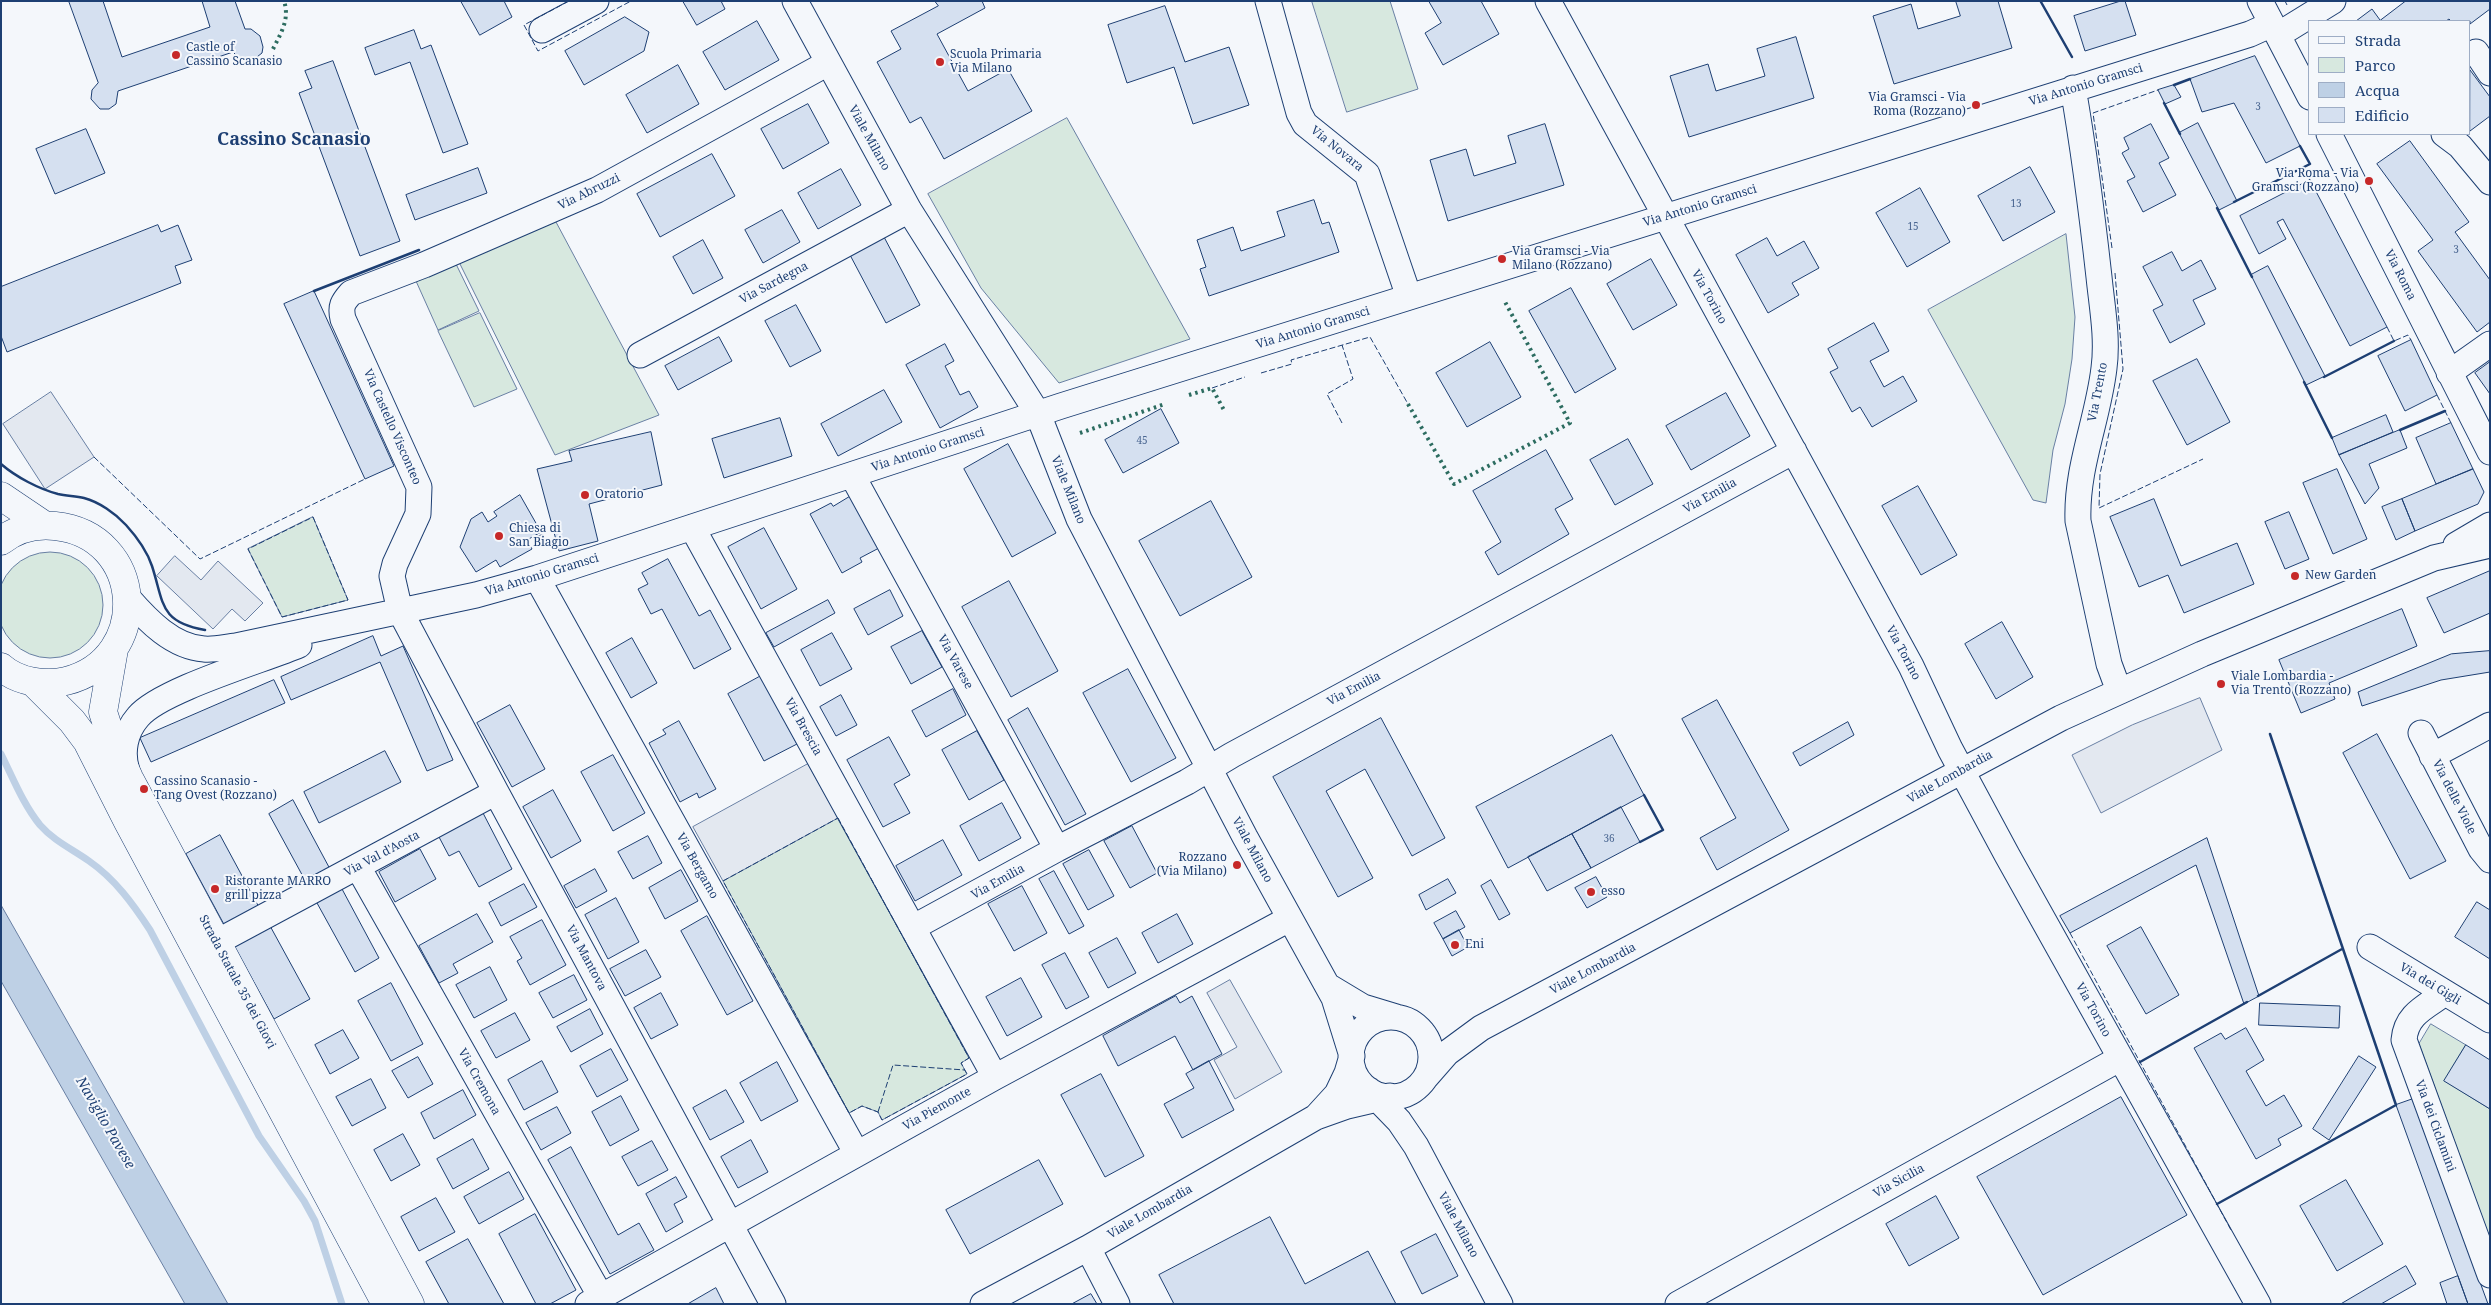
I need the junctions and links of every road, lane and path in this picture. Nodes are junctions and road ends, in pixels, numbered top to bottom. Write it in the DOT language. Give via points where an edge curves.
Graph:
graph roads {
  1 [pos="596,1"];
  2 [pos="795,1"];
  3 [pos="1268,1"];
  4 [pos="1548,1"];
  5 [pos="2260,1"];
  6 [pos="2333,1"];
  7 [pos="542,30"];
  8 [pos="2275,30"];
  9 [pos="2478,50"];
  10 [pos="828,63"];
  11 [pos="2490,73"];
  12 [pos="2073,88"];
  13 [pos="2308,93"];
  14 [pos="2445,135"];
  15 [pos="2336,137"];
  16 [pos="2490,182"];
  17 [pos="909,210"];
  18 [pos="1664,217"];
  19 [pos="1409,297"];
  20 [pos="343,302"];
  21 [pos="2490,344"];
  22 [pos="640,355"];
  23 [pos="2449,373"];
  24 [pos="1038,414"];
  25 [pos="2471,416"];
  26 [pos="2490,434"];
  27 [pos="1794,450"];
  28 [pos="2490,452"];
  29 [pos="852,475"];
  30 [pos="1,496"];
  31 [pos="44,525"];
  32 [pos="2490,525"];
  33 [pos="692,527"];
  34 [pos="1,541"];
  35 [pos="2490,545"];
  36 [pos="2434,558"];
  37 [pos="537,578"];
  38 [pos="128,598"];
  39 [pos="400,611"];
  40 [pos="352,623"];
  41 [pos="114,649"];
  42 [pos="1,667"];
  43 [pos="33,682"];
  44 [pos="2120,691"];
  45 [pos="2490,724"];
  46 [pos="2421,733"];
  47 [pos="2432,756"];
  48 [pos="1209,768"];
  49 [pos="1963,771"];
  50 [pos="129,778"];
  51 [pos="496,792"];
  52 [pos="1057,849"];
  53 [pos="2490,860"];
  54 [pos="358,867"];
  55 [pos="1288,919"];
  56 [pos="914,928"];
  57 [pos="215,943"];
  58 [pos="2370,947"];
  59 [pos="1328,986"];
  60 [pos="2446,993"];
  61 [pos="1401,1018"];
  62 [pos="2490,1020"];
  63 [pos="1481,1028"];
  64 [pos="1352,1056"];
  65 [pos="2119,1059"];
  66 [pos="995,1077"];
  67 [pos="1425,1078"];
  68 [pos="1378,1094"];
  69 [pos="1316,1117"];
  70 [pos="1416,1146"];
  71 [pos="856,1154"];
  72 [pos="730,1224"];
  73 [pos="1088,1248"];
  74 [pos="2490,1275"];
  75 [pos="594,1300"];
  76 [pos="386,1304"];
  77 [pos="410,1304"];
  78 [pos="773,1304"];
  79 [pos="983,1304"];
  80 [pos="1117,1304"];
  81 [pos="1500,1304"];
  82 [pos="1678,1304"];
  83 [pos="2258,1304"];
  1 -- 7 [label="street"];
  2 -- 10 [label="street, Viale Milano"];
  3 -- 19 [label="street, Via Novara" via="1299,113 1305,124 1367,174"];
  4 -- 18 [label="street, Via Torino"];
  5 -- 8 [label="street"];
  6 -- 8 [label="street, Via Antonio Gramsci"];
  8 -- 12 [label="street, Via Antonio Gramsci" via="2250,34"];
  8 -- 13 [label="street"];
  9 -- 11 [label="street"];
  10 -- 17 [label="street, Viale Milano"];
  10 -- 20 [label="street, Via Abruzzi" via="597,190 351,293"];
  12 -- 18 [label="street, Via Antonio Gramsci"];
  12 -- 44 [label="street, Via Trento" via="2105,347 2101,385 2082,461 2078,521 2110,664"];
  14 -- 16 [label="street" via="2460,146"];
  15 -- 23 [label="street, Via Roma"];
  17 -- 22 [label="street, Via Sardegna"];
  17 -- 24 [label="street, Viale Milano"];
  18 -- 19 [label="street, Via Antonio Gramsci"];
  18 -- 27 [label="street, Via Torino"];
  19 -- 24 [label="street, Via Antonio Gramsci"];
  20 -- 39 [label="street, Via Castello Visconteo" via="343,319 419,487 418,514 392,576"];
  21 -- 23 [label="street"];
  23 -- 25 [label="street, Via Roma"];
  24 -- 29 [label="street, Via Antonio Gramsci"];
  24 -- 48 [label="street, Viale Milano" via="1079,520"];
  25 -- 26 [label="street, Via Roma"];
  25 -- 28 [label="street, Via Roma"];
  27 -- 48 [label="street, Via Emilia"];
  27 -- 49 [label="street, Via Torino" via="1911,666"];
  29 -- 33 [label="street, Via Antonio Gramsci"];
  29 -- 52 [label="street, Via Varese"];
  30 -- 31 [label="main road"];
  31 -- 34 [label="main road" via="23,529"];
  31 -- 38 [label="main road" via="69,527 91,537 110,553 123,575"];
  32 -- 36 [label="street, Viale Lombardia"];
  33 -- 37 [label="street, Via Antonio Gramsci"];
  33 -- 56 [label="street, Via Brescia"];
  35 -- 36 [label="street, Viale Lombardia"];
  36 -- 44 [label="street, Viale Lombardia"];
  37 -- 39 [label="street, Via Antonio Gramsci"];
  37 -- 71 [label="street, Via Bergamo"];
  38 -- 40 [label="street, Via Antonio Gramsci" via="145,618 178,643 204,649 236,646"];
  38 -- 41 [label="main road" via="125,625"];
  39 -- 40 [label="street, Via Antonio Gramsci"];
  39 -- 51 [label="street, Via Mantova"];
  40 -- 50 [label="street, Via Antonio Gramsci" via="160,700 138,716 124,743 123,758"];
  41 -- 43 [label="main road" via="98,666 78,678 56,684"];
  41 -- 50 [label="main road, Strada Statale 35 dei Giovi" via="103,712"];
  42 -- 43 [label="main road"];
  43 -- 76 [label="main road, Strada Statale 35 dei Giovi" via="72,721 98,759 128,822"];
  44 -- 49 [label="street, Viale Lombardia"];
  45 -- 47 [label="street"];
  46 -- 47 [label="street, Via delle Viole"];
  47 -- 53 [label="street, Via delle Viole" via="2481,849"];
  48 -- 52 [label="street, Via Emilia"];
  48 -- 55 [label="street, Viale Milano"];
  49 -- 63 [label="street, Viale Lombardia"];
  49 -- 65 [label="street, Via Torino"];
  50 -- 57 [label="main road, Strada Statale 35 dei Giovi"];
  51 -- 54 [label="street, Via Val d'Aosta"];
  51 -- 72 [label="street, Via Mantova"];
  52 -- 56 [label="street, Via Emilia"];
  54 -- 57 [label="street, Via Val d'Aosta"];
  54 -- 75 [label="street, Via Cremona"];
  55 -- 59 [label="street, Viale Milano"];
  55 -- 66 [label="street, Via Piemonte"];
  56 -- 66 [label="street, Via Brescia"];
  57 -- 77 [label="main road, Strada Statale 35 dei Giovi"];
  58 -- 60 [label="street, Via dei Gigli"];
  59 -- 61 [label="street, Viale Milano" via="1363,1007"];
  59 -- 64 [label="street, Viale Milano" via="1342,1019"];
  60 -- 62 [label="street, Via dei Gigli"];
  60 -- 74 [label="street, Via dei Ciclamini" via="2417,1013 2405,1026 2404,1040"];
  61 -- 63 [label="street, Viale Lombardia" via="1448,1031"];
  61 -- 64 [label="street" via="1378,1019 1365,1027 1355,1041"];
  61 -- 67 [label="street" via="1420,1029 1429,1044 1431,1058"];
  63 -- 67 [label="street, Viale Lombardia" via="1447,1053"];
  64 -- 68 [label="street" via="1355,1073"];
  64 -- 69 [label="street, Viale Lombardia" via="1337,1094"];
  65 -- 82 [label="street, Via Sicilia"];
  65 -- 83 [label="street, Via Torino"];
  66 -- 71 [label="street, Via Piemonte"];
  67 -- 68 [label="street" via="1410,1092"];
  67 -- 70 [label="street" via="1413,1103 1411,1118"];
  68 -- 69 [label="street, Viale Lombardia"];
  68 -- 70 [label="street"];
  69 -- 73 [label="street, Viale Lombardia"];
  70 -- 81 [label="street, Viale Milano"];
  71 -- 72 [label="street, Via Piemonte"];
  72 -- 75 [label="street, Via Piemonte"];
  72 -- 78 [label="street, Via Mantova"];
  73 -- 79 [label="street, Viale Lombardia"];
  73 -- 80 [label="street"];
}
